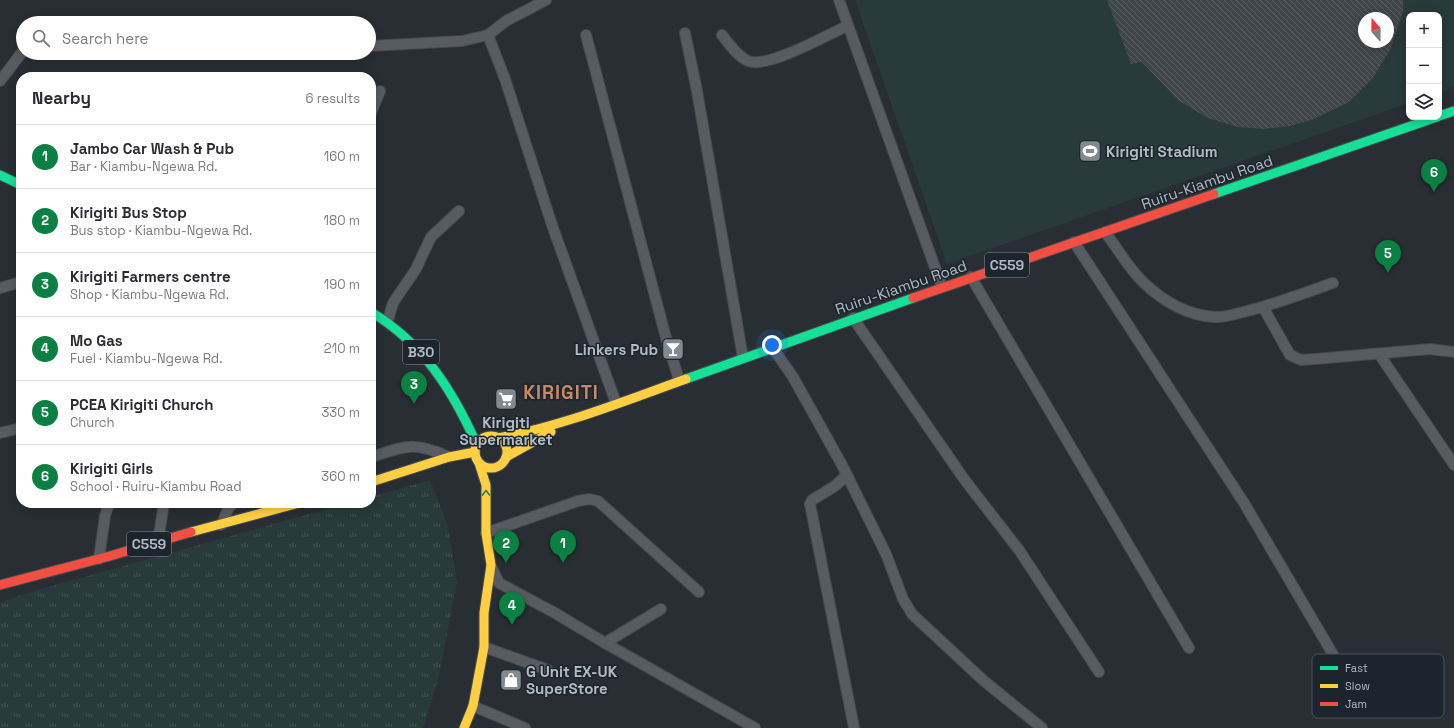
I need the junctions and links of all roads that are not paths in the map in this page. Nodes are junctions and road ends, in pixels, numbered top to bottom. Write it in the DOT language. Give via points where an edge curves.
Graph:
graph roads {
  1 [pos="546,0"];
  2 [pos="839,0"];
  3 [pos="847,26"];
  4 [pos="685,33"];
  5 [pos="488,35"];
  6 [pos="586,35"];
  7 [pos="722,35"];
  8 [pos="376,46"];
  9 [pos="16,60"];
  10 [pos="0,80"];
  11 [pos="380,91"];
  12 [pos="376,101"];
  13 [pos="1454,111"];
  14 [pos="1442,116"];
  15 [pos="1429,120"];
  16 [pos="0,175"];
  17 [pos="16,183"];
  18 [pos="459,211"];
  19 [pos="1105,232"];
  20 [pos="1074,242"];
  21 [pos="971,277"];
  22 [pos="16,283"];
  23 [pos="1333,283"];
  24 [pos="942,287"];
  25 [pos="0,288"];
  26 [pos="1264,307"];
  27 [pos="376,314"];
  28 [pos="853,318"];
  29 [pos="388,320"];
  30 [pos="772,347"];
  31 [pos="1454,352"];
  32 [pos="1379,354"];
  33 [pos="742,358"];
  34 [pos="679,380"];
  35 [pos="616,403"];
  36 [pos="458,404"];
  37 [pos="579,417"];
  38 [pos="16,429"];
  39 [pos="0,433"];
  40 [pos="493,437"];
  41 [pos="476,448"];
  42 [pos="376,456"];
  43 [pos="445,458"];
  44 [pos="504,460"];
  45 [pos="479,463"];
  46 [pos="1454,465"];
  47 [pos="847,475"];
  48 [pos="499,478"];
  49 [pos="376,480"];
  50 [pos="495,501"];
  51 [pos="107,508"];
  52 [pos="163,508"];
  53 [pos="229,508"];
  54 [pos="281,508"];
  55 [pos="222,524"];
  56 [pos="486,528"];
  57 [pos="158,541"];
  58 [pos="99,559"];
  59 [pos="491,565"];
  60 [pos="0,585"];
  61 [pos="699,592"];
  62 [pos="661,609"];
  63 [pos="605,643"];
  64 [pos="484,647"];
  65 [pos="1189,648"];
  66 [pos="1333,654"];
  67 [pos="548,670"];
  68 [pos="1099,672"];
  69 [pos="473,706"];
  70 [pos="464,728"];
  71 [pos="525,728"];
  72 [pos="754,728"];
  73 [pos="854,728"];
  74 [pos="1042,728"];
  1 -- 5 [label="street" via="506,21"];
  2 -- 3 [label="street"];
  3 -- 7 [label="street" via="780,57 760,63 742,57"];
  3 -- 24 [label="street"];
  4 -- 33 [label="street" via="699,98"];
  5 -- 8 [label="street" via="462,41"];
  5 -- 35 [label="street" via="505,79 552,226"];
  6 -- 34 [label="street"];
  9 -- 10 [label="street"];
  11 -- 12 [label="street"];
  13 -- 14 [label="main road, Ruiru-Kiambu Road / C559"];
  15 -- 19 [label="main road, Ruiru-Kiambu Road / C559"];
  16 -- 17 [label="main road"];
  18 -- 29 [label="street" via="431,237 416,269 393,303"];
  19 -- 20 [label="main road, Ruiru-Kiambu Road / C559"];
  19 -- 26 [label="street" via="1143,282 1160,297 1181,309 1215,317"];
  20 -- 21 [label="main road, Ruiru-Kiambu Road / C559"];
  20 -- 66 [label="street" via="1244,503"];
  21 -- 24 [label="main road, Ruiru-Kiambu Road / C559"];
  21 -- 65 [label="street"];
  22 -- 25 [label="street"];
  23 -- 26 [label="street"];
  24 -- 28 [label="main road, Ruiru-Kiambu Road / C559"];
  26 -- 32 [label="street" via="1290,355 1296,359"];
  27 -- 29 [label="main road, B30"];
  28 -- 30 [label="main road, Ruiru-Kiambu Road / C559"];
  28 -- 68 [label="street" via="964,479 1019,550"];
  29 -- 36 [label="main road, B30" via="429,360"];
  30 -- 33 [label="main road, Ruiru-Kiambu Road / C559"];
  30 -- 47 [label="street" via="793,377"];
  31 -- 32 [label="street" via="1430,349"];
  32 -- 46 [label="street"];
  33 -- 34 [label="main road, Ruiru-Kiambu Road / C559"];
  34 -- 35 [label="main road, Ruiru-Kiambu Road / C559"];
  35 -- 37 [label="main road, Ruiru-Kiambu Road / C559"];
  36 -- 40 [label="main road, B30"];
  36 -- 41 [label="main road, B30"];
  37 -- 40 [label="main road, C559" via="526,433"];
  37 -- 44 [label="main road, C559"];
  38 -- 39 [label="street"];
  40 -- 41 [label="main road" via="480,441"];
  40 -- 44 [label="main road, B30" via="505,446"];
  41 -- 43 [label="main road"];
  41 -- 45 [label="main road, B30"];
  42 -- 43 [label="street" via="419,446 431,448"];
  43 -- 49 [label="main road"];
  44 -- 45 [label="main road" via="490,468"];
  44 -- 48 [label="main road"];
  56 -- 45 [label="main road, B30, one-way" via="486,485"];
  47 -- 73 [label="street" via="810,504"];
  47 -- 74 [label="street" via="912,614 984,681"];
  50 -- 56 [label="main road"];
  51 -- 58 [label="street"];
  52 -- 57 [label="street"];
  53 -- 55 [label="street"];
  54 -- 55 [label="main road, C559"];
  55 -- 57 [label="main road, C559"];
  56 -- 59 [label="main road, B30"];
  56 -- 61 [label="street" via="578,501 598,501"];
  57 -- 58 [label="main road, C559"];
  58 -- 60 [label="main road, C559"];
  59 -- 63 [label="street" via="499,584"];
  59 -- 64 [label="main road, B30" via="484,613"];
  62 -- 63 [label="street"];
  63 -- 72 [label="street"];
  64 -- 67 [label="street"];
  64 -- 69 [label="main road, B30"];
  69 -- 70 [label="main road, B30"];
  69 -- 71 [label="street"];
}
